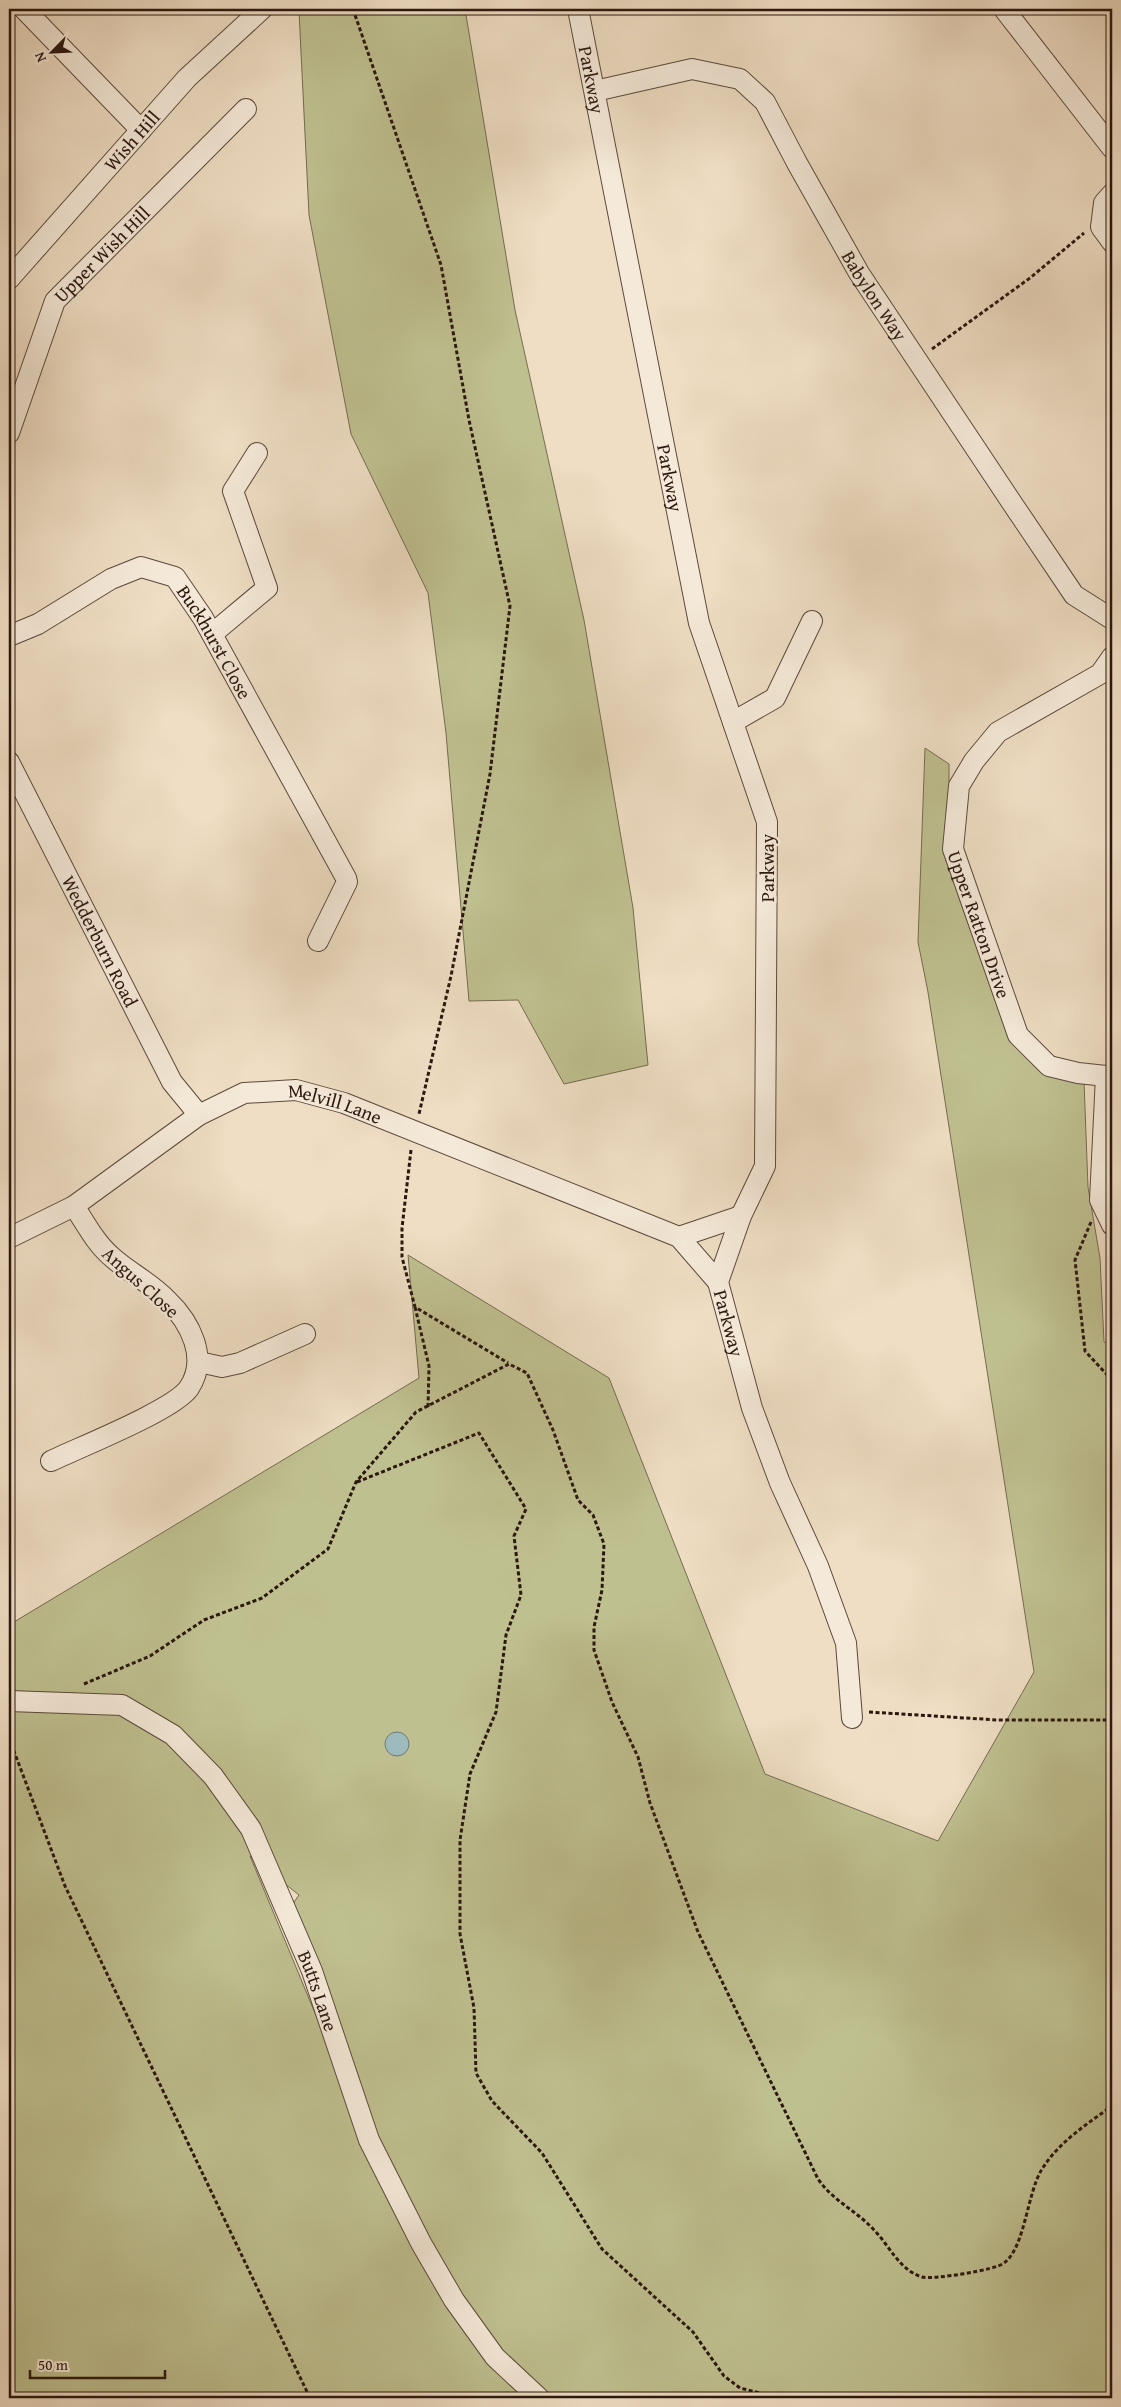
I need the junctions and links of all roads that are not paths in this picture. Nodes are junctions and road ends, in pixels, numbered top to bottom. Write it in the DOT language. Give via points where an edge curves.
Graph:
graph roads {
  1 [pos="24,9"];
  2 [pos="262,9"];
  3 [pos="578,9"];
  4 [pos="1004,9"];
  5 [pos="595,91"];
  6 [pos="246,108"];
  7 [pos="141,130"];
  8 [pos="1112,148"];
  9 [pos="1112,194"];
  10 [pos="1112,242"];
  11 [pos="9,279"];
  12 [pos="9,433"];
  13 [pos="257,453"];
  14 [pos="1112,619"];
  15 [pos="812,621"];
  16 [pos="212,634"];
  17 [pos="9,636"];
  18 [pos="1112,657"];
  19 [pos="733,722"];
  20 [pos="9,762"];
  21 [pos="318,940"];
  22 [pos="1109,1075"];
  23 [pos="199,1115"];
  24 [pos="74,1206"];
  25 [pos="741,1216"];
  26 [pos="1112,1225"];
  27 [pos="679,1237"];
  28 [pos="9,1238"];
  29 [pos="718,1282"];
  30 [pos="305,1334"];
  31 [pos="199,1362"];
  32 [pos="51,1461"];
  33 [pos="9,1701"];
  34 [pos="851,1715"];
  35 [pos="539,2398"];
  1 -- 7 [label="street"];
  2 -- 7 [label="street, Wish Hill" via="187,78"];
  3 -- 5 [label="street, Parkway"];
  4 -- 8 [label="street"];
  5 -- 14 [label="street, Babylon Way" via="692,70 740,79 765,102 859,273 1074,595"];
  5 -- 19 [label="street, Parkway" via="699,623"];
  6 -- 12 [label="street, Upper Wish Hill" via="55,302"];
  7 -- 11 [label="street, Wish Hill"];
  9 -- 10 [label="street" via="1104,203 1101,227"];
  13 -- 16 [label="street" via="233,491 267,588"];
  15 -- 19 [label="street" via="775,698"];
  16 -- 17 [label="street, Buckhurst Close" via="175,578 141,567 111,579 38,624"];
  16 -- 21 [label="street, Buckhurst Close" via="347,882"];
  18 -- 22 [label="street, Upper Ratton Drive" via="1100,674 998,732 958,786 953,849 1018,1035 1049,1066 1078,1073"];
  19 -- 25 [label="street, Parkway" via="767,822 765,1166"];
  20 -- 23 [label="street, Wedderburn Road" via="172,1082"];
  22 -- 26 [label="street" via="1100,1200"];
  23 -- 24 [label="street, Melvill Lane"];
  23 -- 27 [label="street, Melvill Lane" via="244,1094 296,1090 344,1103"];
  24 -- 28 [label="street, Melvill Lane"];
  24 -- 31 [label="street, Angus Close" via="97,1242 112,1258 168,1300 189,1326"];
  25 -- 27 [label="street"];
  25 -- 29 [label="street, Parkway"];
  27 -- 29 [label="street"];
  29 -- 34 [label="street, Parkway" via="752,1408 780,1483 818,1566 846,1643"];
  30 -- 31 [label="street" via="240,1363 222,1367"];
  31 -- 32 [label="street" via="188,1388 171,1404"];
  33 -- 35 [label="street, Butts Lane" via="122,1705 173,1735 213,1776 251,1829 312,1971 369,2140 421,2243 454,2300 495,2357"];
}
